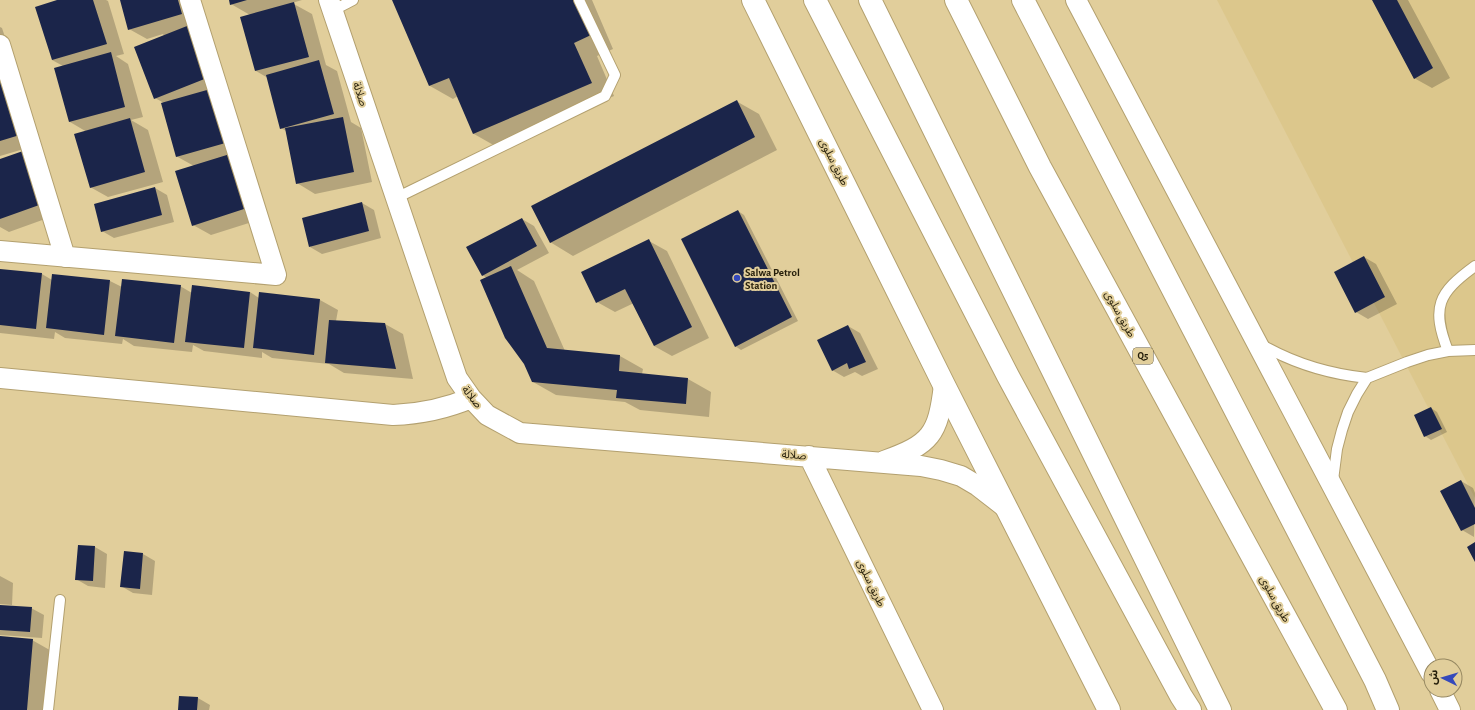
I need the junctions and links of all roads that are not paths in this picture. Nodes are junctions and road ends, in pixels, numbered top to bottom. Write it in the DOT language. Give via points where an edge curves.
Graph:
graph roads {
  1 [pos="190,0"];
  2 [pos="353,0"];
  3 [pos="579,0"];
  4 [pos="753,0"];
  5 [pos="815,0"];
  6 [pos="870,0"];
  7 [pos="956,0"];
  8 [pos="1023,0"];
  9 [pos="1076,0"];
  10 [pos="331,6"];
  11 [pos="0,45"];
  12 [pos="396,198"];
  13 [pos="0,251"];
  14 [pos="65,257"];
  15 [pos="1475,266"];
  16 [pos="1257,342"];
  17 [pos="1475,350"];
  18 [pos="1448,351"];
  19 [pos="0,378"];
  20 [pos="1367,378"];
  21 [pos="944,385"];
  22 [pos="471,398"];
  23 [pos="809,456"];
  24 [pos="880,463"];
  25 [pos="1333,487"];
  26 [pos="1005,507"];
  27 [pos="60,600"];
  28 [pos="1423,658"];
  29 [pos="1444,698"];
  30 [pos="48,710"];
  31 [pos="933,710"];
  32 [pos="1109,710"];
  33 [pos="1190,710"];
  34 [pos="1220,710"];
  35 [pos="1336,710"];
  36 [pos="1388,710"];
  37 [pos="1450,710"];
  1 -- 14 [label="street" via="276,275"];
  2 -- 10 [label="lane"];
  3 -- 12 [label="lane" via="615,75 605,96"];
  4 -- 21 [label="main road, طريق سلوى"];
  5 -- 33 [label="main road" via="1008,376"];
  6 -- 34 [label="main road"];
  7 -- 35 [label="main road, طريق سلوى / Q5" via="1040,167"];
  8 -- 36 [label="main road" via="1375,680"];
  9 -- 16 [label="street"];
  10 -- 12 [label="street, صلالة"];
  11 -- 14 [label="street"];
  12 -- 22 [label="street, صلالة" via="457,378"];
  13 -- 14 [label="street"];
  15 -- 18 [label="lane" via="1452,285 1441,303 1439,323"];
  16 -- 20 [label="lane" via="1310,367"];
  16 -- 25 [label="street"];
  17 -- 18 [label="lane"];
  18 -- 20 [label="lane" via="1407,362"];
  19 -- 22 [label="street" via="393,415 433,411"];
  20 -- 25 [label="lane" via="1354,400 1342,430 1336,455"];
  21 -- 24 [label="street, صلالة" via="941,409 935,426 923,443 909,452"];
  21 -- 26 [label="main road, طريق سلوى"];
  22 -- 23 [label="street, صلالة" via="487,415 520,434"];
  23 -- 24 [label="street, صلالة"];
  23 -- 31 [label="street, طريق سلوى"];
  24 -- 26 [label="street, صلالة" via="928,467 961,476"];
  25 -- 28 [label="street"];
  26 -- 32 [label="main road, طريق سلوى"];
  27 -- 30 [label="lane"];
  29 -- 37 [label="street"];
}
